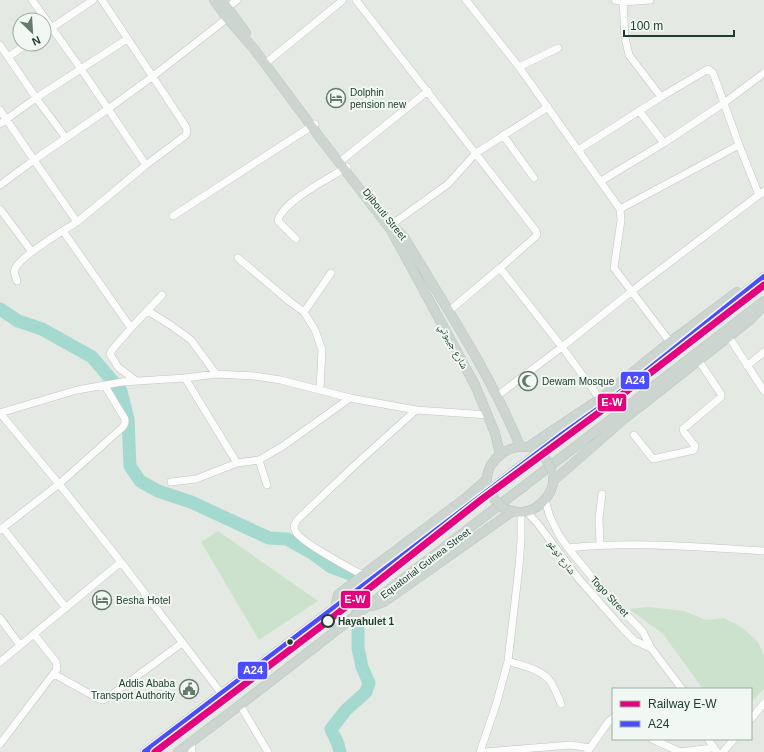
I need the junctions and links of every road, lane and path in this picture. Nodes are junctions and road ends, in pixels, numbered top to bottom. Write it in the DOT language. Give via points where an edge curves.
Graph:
graph roads {
  1 [pos="32,0"];
  2 [pos="93,0"];
  3 [pos="102,0"];
  4 [pos="214,0"];
  5 [pos="237,0"];
  6 [pos="343,0"];
  7 [pos="356,0"];
  8 [pos="466,0"];
  9 [pos="615,0"];
  10 [pos="650,0"];
  11 [pos="623,1"];
  12 [pos="227,10"];
  13 [pos="41,12"];
  14 [pos="52,27"];
  15 [pos="127,38"];
  16 [pos="0,45"];
  17 [pos="558,48"];
  18 [pos="15,52"];
  19 [pos="8,57"];
  20 [pos="267,62"];
  21 [pos="519,67"];
  22 [pos="82,69"];
  23 [pos="764,73"];
  24 [pos="152,77"];
  25 [pos="428,91"];
  26 [pos="661,97"];
  27 [pos="36,98"];
  28 [pos="724,103"];
  29 [pos="548,107"];
  30 [pos="108,109"];
  31 [pos="0,110"];
  32 [pos="640,112"];
  33 [pos="3,122"];
  34 [pos="313,125"];
  35 [pos="503,135"];
  36 [pos="66,138"];
  37 [pos="664,143"];
  38 [pos="739,145"];
  39 [pos="578,150"];
  40 [pos="476,153"];
  41 [pos="34,160"];
  42 [pos="146,165"];
  43 [pos="344,165"];
  44 [pos="534,178"];
  45 [pos="601,180"];
  46 [pos="0,185"];
  47 [pos="761,193"];
  48 [pos="0,209"];
  49 [pos="620,209"];
  50 [pos="173,216"];
  51 [pos="77,222"];
  52 [pos="391,225"];
  53 [pos="63,231"];
  54 [pos="296,239"];
  55 [pos="396,242"];
  56 [pos="32,252"];
  57 [pos="238,258"];
  58 [pos="500,268"];
  59 [pos="331,273"];
  60 [pos="764,276"];
  61 [pos="17,280"];
  62 [pos="632,291"];
  63 [pos="162,295"];
  64 [pos="764,302"];
  65 [pos="148,311"];
  66 [pos="304,312"];
  67 [pos="449,312"];
  68 [pos="131,328"];
  69 [pos="729,337"];
  70 [pos="670,342"];
  71 [pos="562,347"];
  72 [pos="764,352"];
  73 [pos="699,361"];
  74 [pos="748,366"];
  75 [pos="216,374"];
  76 [pos="185,378"];
  77 [pos="136,381"];
  78 [pos="108,385"];
  79 [pos="320,390"];
  80 [pos="764,391"];
  81 [pos="497,396"];
  82 [pos="350,398"];
  83 [pos="600,399"];
  84 [pos="416,410"];
  85 [pos="0,413"];
  86 [pos="488,415"];
  87 [pos="634,435"];
  88 [pos="528,448"];
  89 [pos="500,454"];
  90 [pos="259,460"];
  91 [pos="237,463"];
  92 [pos="553,481"];
  93 [pos="171,482"];
  94 [pos="59,484"];
  95 [pos="487,484"];
  96 [pos="267,485"];
  97 [pos="602,494"];
  98 [pos="544,500"];
  99 [pos="517,511"];
  100 [pos="1,529"];
  101 [pos="600,545"];
  102 [pos="568,548"];
  103 [pos="764,551"];
  104 [pos="122,562"];
  105 [pos="362,579"];
  106 [pos="367,607"];
  107 [pos="66,608"];
  108 [pos="0,618"];
  109 [pos="34,634"];
  110 [pos="182,643"];
  111 [pos="20,645"];
  112 [pos="651,648"];
  113 [pos="508,661"];
  114 [pos="0,662"];
  115 [pos="54,674"];
  116 [pos="681,688"];
  117 [pos="221,693"];
  118 [pos="764,703"];
  119 [pos="561,704"];
  120 [pos="240,706"];
  121 [pos="752,718"];
  122 [pos="612,719"];
  123 [pos="654,740"];
  124 [pos="709,740"];
  125 [pos="733,740"];
  126 [pos="191,741"];
  127 [pos="0,744"];
  128 [pos="589,750"];
  129 [pos="715,750"];
  130 [pos="144,752"];
  131 [pos="178,752"];
  132 [pos="192,752"];
  133 [pos="268,752"];
  134 [pos="480,752"];
  135 [pos="484,752"];
  136 [pos="680,752"];
  137 [pos="723,752"];
  1 -- 13 [label="street"];
  2 -- 14 [label="street"];
  3 -- 15 [label="street"];
  4 -- 12 [label="main road, Djibouti Street"];
  5 -- 12 [label="street"];
  6 -- 20 [label="street"];
  7 -- 25 [label="street"];
  8 -- 21 [label="street"];
  9 -- 11 [label="street"];
  10 -- 11 [label="street"];
  11 -- 26 [label="street" via="625,38 629,55"];
  12 -- 20 [label="main road, Djibouti Street"];
  12 -- 24 [label="street"];
  12 -- 34 [label="main road, Djibouti Street"];
  14 -- 22 [label="street"];
  15 -- 22 [label="street"];
  15 -- 24 [label="street"];
  16 -- 19 [label="street"];
  17 -- 21 [label="street"];
  18 -- 19 [label="street"];
  19 -- 27 [label="street"];
  20 -- 34 [label="main road, Djibouti Street"];
  21 -- 29 [label="street"];
  22 -- 27 [label="street"];
  22 -- 30 [label="street"];
  23 -- 28 [label="street"];
  24 -- 30 [label="street"];
  24 -- 42 [label="street" via="187,132 184,138"];
  25 -- 40 [label="street"];
  25 -- 43 [label="street"];
  26 -- 28 [label="street" via="708,69 713,73"];
  26 -- 32 [label="street"];
  27 -- 33 [label="street"];
  27 -- 36 [label="street"];
  28 -- 37 [label="street"];
  28 -- 38 [label="street"];
  29 -- 35 [label="street"];
  29 -- 39 [label="street"];
  30 -- 36 [label="street"];
  30 -- 42 [label="street"];
  31 -- 33 [label="street"];
  32 -- 37 [label="street"];
  32 -- 39 [label="street"];
  33 -- 41 [label="street"];
  34 -- 43 [label="main road, Djibouti Street"];
  34 -- 50 [label="street"];
  35 -- 40 [label="street"];
  35 -- 44 [label="street"];
  36 -- 41 [label="street"];
  37 -- 45 [label="street"];
  38 -- 47 [label="street"];
  38 -- 49 [label="street"];
  39 -- 45 [label="street"];
  40 -- 52 [label="street" via="448,184"];
  40 -- 58 [label="street" via="537,235"];
  41 -- 46 [label="street"];
  41 -- 51 [label="street"];
  42 -- 51 [label="street"];
  43 -- 52 [label="main road, Djibouti Street"];
  43 -- 54 [label="street" via="282,211 278,221"];
  43 -- 55 [label="main road, Djibouti Street" via="391,230"];
  45 -- 49 [label="street"];
  47 -- 62 [label="street"];
  48 -- 56 [label="street"];
  49 -- 62 [label="street" via="621,220 614,268"];
  51 -- 53 [label="street"];
  52 -- 67 [label="main road, Djibouti Street" via="404,237"];
  53 -- 56 [label="street"];
  53 -- 68 [label="street"];
  55 -- 86 [label="main road, شارع جيبوتي" via="475,385"];
  56 -- 61 [label="street" via="18,263 14,274"];
  57 -- 66 [label="street"];
  58 -- 67 [label="street"];
  58 -- 71 [label="street"];
  59 -- 66 [label="street"];
  60 -- 70 [label="main road" via="737,292"];
  60 -- 105 [label="main road, Equatorial Guinea Street" via="607,403 453,518"];
  62 -- 70 [label="street"];
  62 -- 71 [label="street"];
  63 -- 65 [label="street"];
  64 -- 69 [label="main road" via="753,317"];
  64 -- 106 [label="main road, Equatorial Guinea Street"];
  65 -- 68 [label="street"];
  65 -- 75 [label="street" via="191,340"];
  66 -- 79 [label="street" via="315,330 322,350"];
  67 -- 81 [label="main road, Djibouti Street"];
  68 -- 77 [label="street" via="110,354 118,367"];
  69 -- 73 [label="main road"];
  69 -- 74 [label="street"];
  70 -- 83 [label="main road"];
  71 -- 81 [label="street"];
  71 -- 83 [label="street"];
  72 -- 74 [label="street"];
  73 -- 87 [label="street" via="721,397 684,429 695,446 694,450 653,459"];
  73 -- 92 [label="main road" via="624,419"];
  74 -- 80 [label="street"];
  75 -- 76 [label="street"];
  75 -- 79 [label="street" via="281,380"];
  76 -- 77 [label="street"];
  76 -- 91 [label="street"];
  77 -- 78 [label="street"];
  78 -- 85 [label="street" via="77,390"];
  78 -- 94 [label="street" via="125,423"];
  79 -- 82 [label="street"];
  81 -- 88 [label="main road, Djibouti Street"];
  82 -- 84 [label="street"];
  82 -- 90 [label="street"];
  83 -- 88 [label="main road"];
  84 -- 86 [label="street"];
  84 -- 105 [label="street" via="297,520 294,526 296,533 303,539"];
  85 -- 94 [label="street"];
  86 -- 89 [label="main road, شارع جيبوتي"];
  88 -- 89 [label="main road" via="509,449"];
  88 -- 92 [label="main road, bridge" via="546,459 552,471"];
  89 -- 95 [label="main road" via="490,467"];
  90 -- 91 [label="street"];
  90 -- 96 [label="street"];
  91 -- 93 [label="street" via="196,479"];
  92 -- 98 [label="main road"];
  94 -- 100 [label="street"];
  94 -- 104 [label="street"];
  95 -- 99 [label="main road, bridge" via="495,500"];
  95 -- 105 [label="main road"];
  97 -- 101 [label="street" via="599,519"];
  98 -- 99 [label="main road"];
  98 -- 102 [label="street, Togo Street" via="559,535"];
  99 -- 106 [label="main road" via="384,602"];
  99 -- 112 [label="street, شارع توغو" via="538,524 578,578 623,629 635,641"];
  99 -- 113 [label="street" via="521,540"];
  100 -- 107 [label="street"];
  101 -- 102 [label="street"];
  101 -- 103 [label="street"];
  102 -- 112 [label="street, Togo Street" via="643,632"];
  104 -- 107 [label="street"];
  104 -- 110 [label="street"];
  105 -- 117 [label="main road, Equatorial Guinea Street" via="335,607"];
  106 -- 120 [label="main road, Equatorial Guinea Street"];
  107 -- 109 [label="street"];
  108 -- 111 [label="street"];
  109 -- 111 [label="street"];
  109 -- 115 [label="street" via="56,662"];
  110 -- 115 [label="street" via="103,700"];
  110 -- 117 [label="street"];
  111 -- 114 [label="street"];
  112 -- 116 [label="street, Togo Street"];
  113 -- 119 [label="street" via="546,677"];
  113 -- 134 [label="street"];
  115 -- 127 [label="street"];
  117 -- 130 [label="main road, Equatorial Guinea Street"];
  118 -- 121 [label="street"];
  120 -- 126 [label="main road, Equatorial Guinea Street"];
  120 -- 133 [label="street"];
  122 -- 128 [label="street"];
  123 -- 136 [label="street"];
  124 -- 129 [label="street"];
  125 -- 137 [label="street"];
  126 -- 131 [label="main road, Equatorial Guinea Street"];
  126 -- 132 [label="street"];
  128 -- 135 [label="street" via="571,745"];
  129 -- 136 [label="street"];
}
